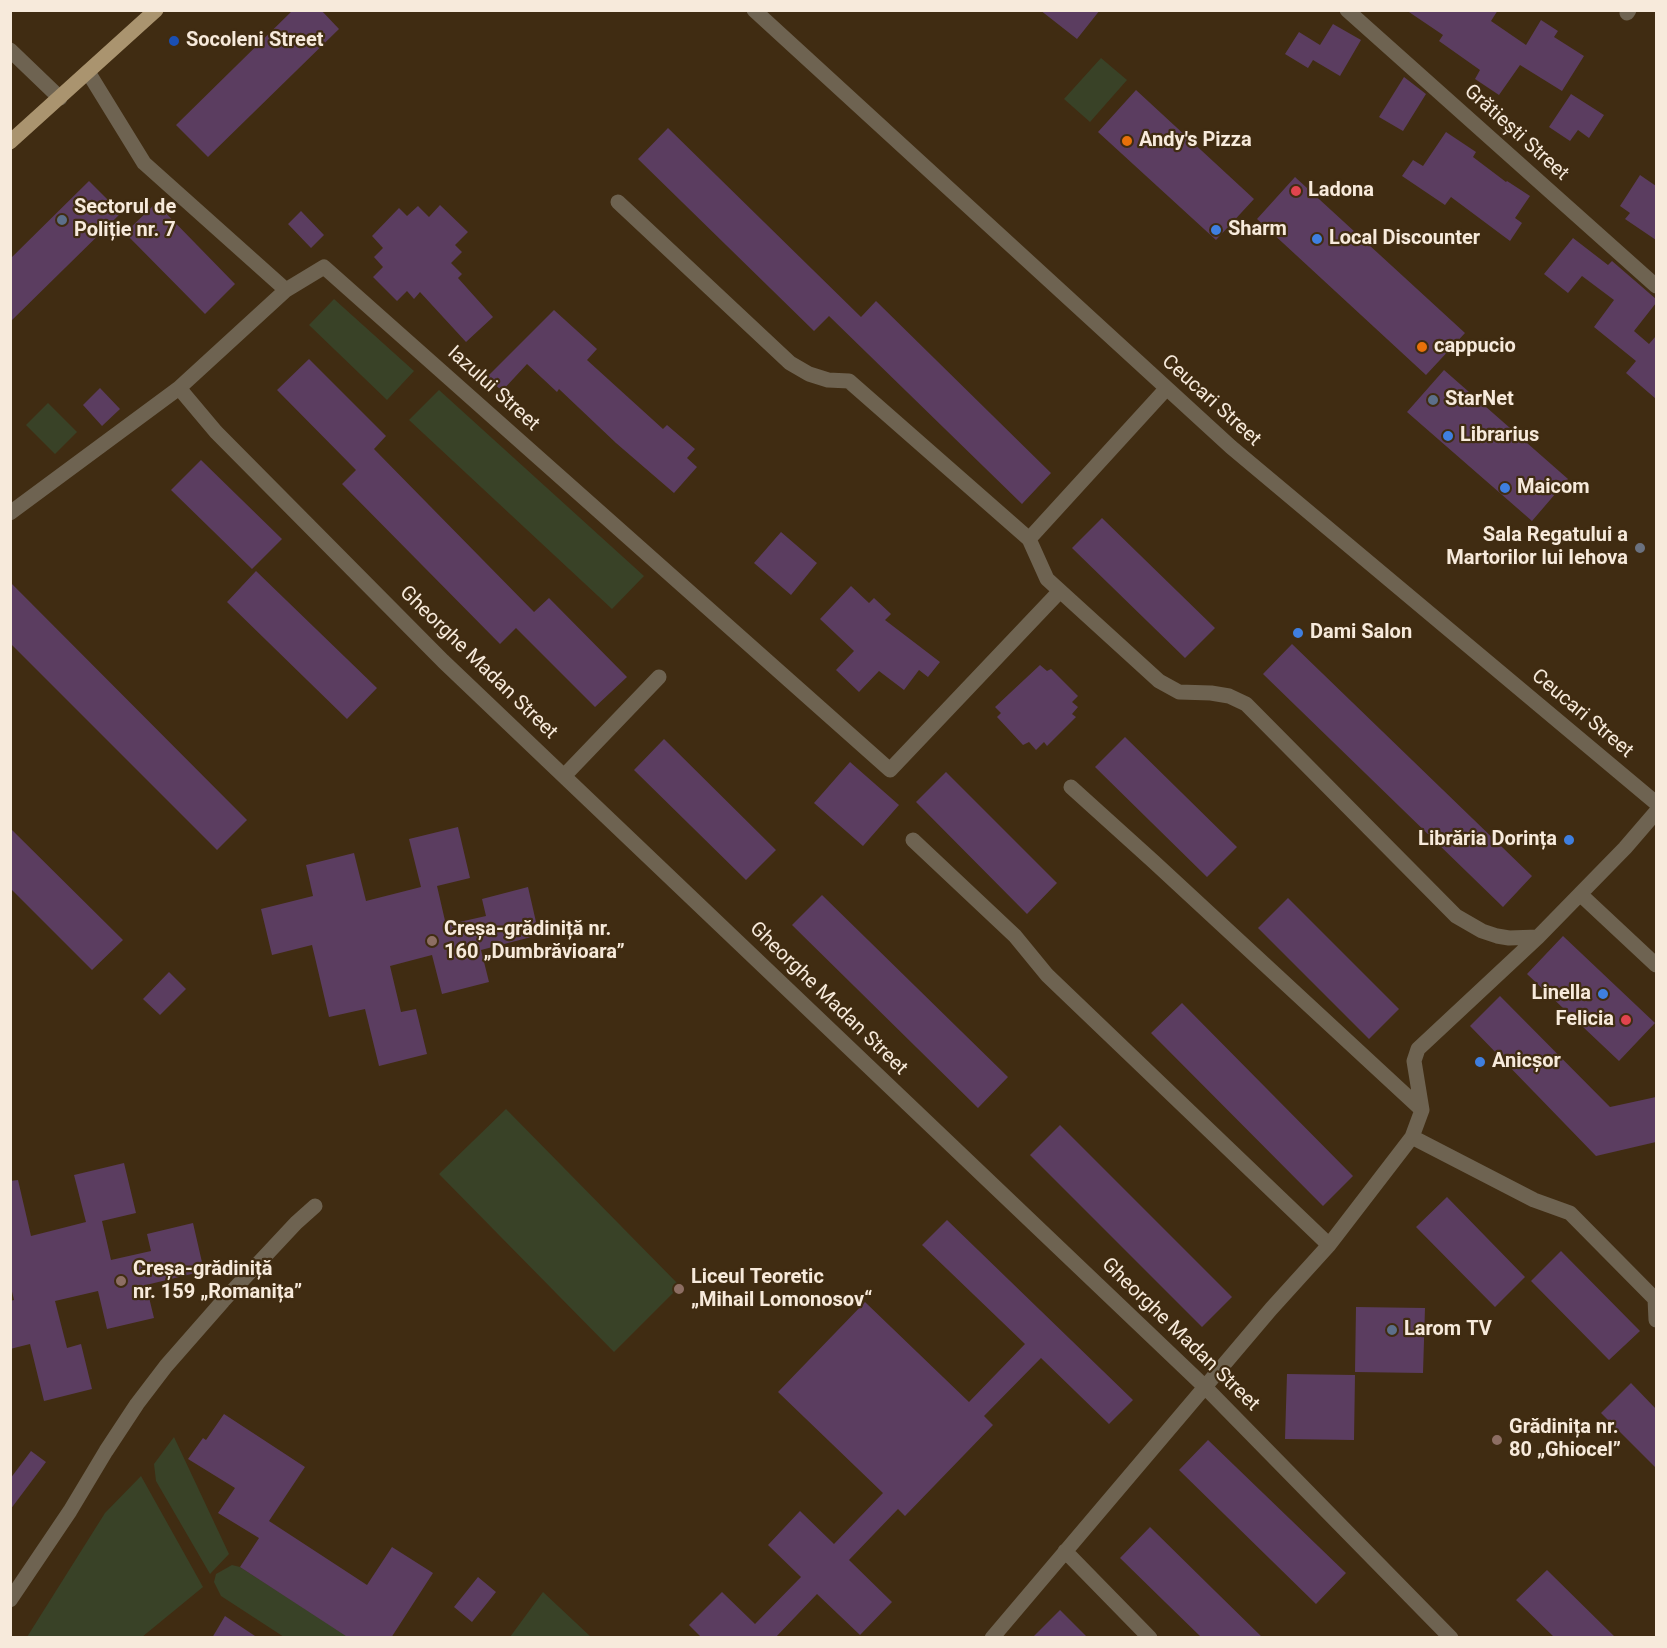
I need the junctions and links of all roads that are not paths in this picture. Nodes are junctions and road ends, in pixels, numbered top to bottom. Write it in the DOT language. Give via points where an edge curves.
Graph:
graph roads {
  1 [pos="156,10"];
  2 [pos="754,10"];
  3 [pos="1347,10"];
  4 [pos="10,50"];
  5 [pos="88,72"];
  6 [pos="60,98"];
  7 [pos="10,142"];
  8 [pos="618,202"];
  9 [pos="1656,286"];
  10 [pos="285,290"];
  11 [pos="179,388"];
  12 [pos="1166,389"];
  13 [pos="10,513"];
  14 [pos="1029,539"];
  15 [pos="1060,591"];
  16 [pos="659,676"];
  17 [pos="564,776"];
  18 [pos="1071,787"];
  19 [pos="1656,803"];
  20 [pos="1656,812"];
  21 [pos="913,840"];
  22 [pos="1580,894"];
  23 [pos="1538,937"];
  24 [pos="1656,965"];
  25 [pos="1422,1110"];
  26 [pos="1412,1137"];
  27 [pos="315,1206"];
  28 [pos="1329,1245"];
  29 [pos="1656,1298"];
  30 [pos="1656,1320"];
  31 [pos="1205,1387"];
  32 [pos="1065,1551"];
  33 [pos="10,1600"];
  34 [pos="992,1638"];
  35 [pos="1150,1638"];
  36 [pos="1451,1638"];
  1 -- 5 [label="main road"];
  2 -- 12 [label="street, Ceucari Street"];
  3 -- 9 [label="street, Grătiești Street"];
  4 -- 6 [label="street"];
  5 -- 6 [label="main road"];
  5 -- 10 [label="street" via="144,163"];
  6 -- 7 [label="main road"];
  8 -- 14 [label="street" via="790,363 828,380 849,381"];
  10 -- 11 [label="street"];
  10 -- 15 [label="street, Iazului Street" via="324,267 890,770"];
  11 -- 13 [label="street"];
  11 -- 17 [label="street, Gheorghe Madan Street" via="216,432 443,661"];
  12 -- 14 [label="street"];
  12 -- 19 [label="street, Ceucari Street"];
  14 -- 15 [label="street" via="1047,579"];
  15 -- 23 [label="street" via="1168,688 1229,696 1246,704 1456,916 1497,936"];
  16 -- 17 [label="street"];
  17 -- 31 [label="street, Gheorghe Madan Street"];
  18 -- 25 [label="street"];
  20 -- 22 [label="street"];
  21 -- 28 [label="street" via="1015,936 1047,975"];
  22 -- 23 [label="street"];
  22 -- 24 [label="street"];
  23 -- 25 [label="street" via="1418,1049 1414,1061"];
  25 -- 26 [label="street"];
  26 -- 28 [label="street"];
  26 -- 29 [label="street" via="1534,1200 1570,1214"];
  27 -- 33 [label="street" via="166,1366 137,1404"];
  28 -- 31 [label="street"];
  29 -- 30 [label="street"];
  31 -- 32 [label="street"];
  31 -- 36 [label="street, Gheorghe Madan Street"];
  32 -- 34 [label="street"];
  32 -- 35 [label="street"];
}
